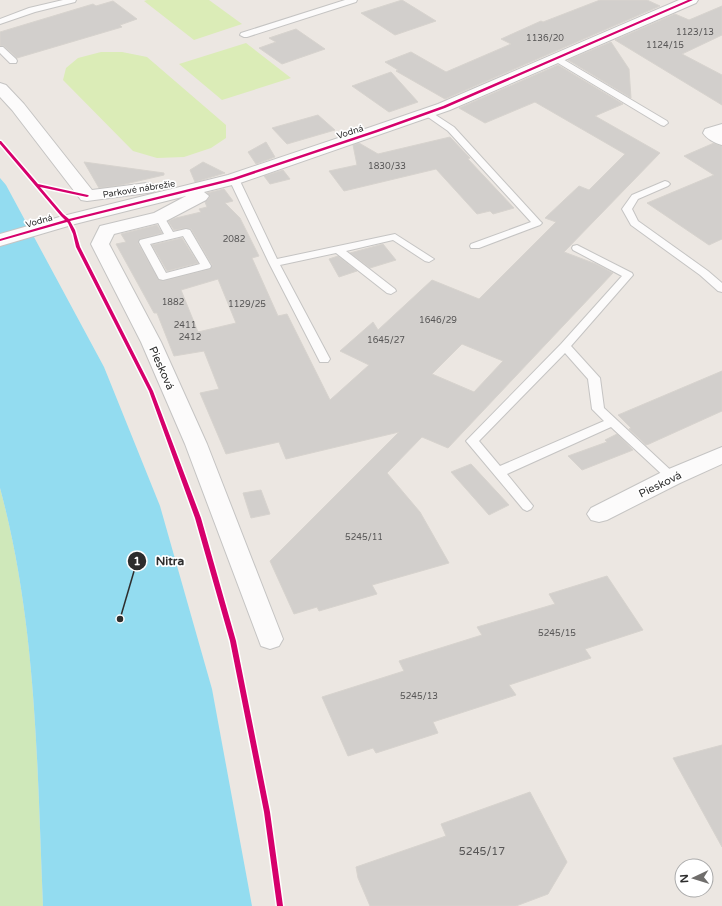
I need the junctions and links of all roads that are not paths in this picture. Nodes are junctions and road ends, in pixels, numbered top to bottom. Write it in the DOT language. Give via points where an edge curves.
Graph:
graph roads {
  1 [pos="353,0"];
  2 [pos="691,0"];
  3 [pos="67,1"];
  4 [pos="0,22"];
  5 [pos="244,35"];
  6 [pos="0,49"];
  7 [pos="556,58"];
  8 [pos="13,61"];
  9 [pos="0,88"];
  10 [pos="428,113"];
  11 [pos="664,123"];
  12 [pos="722,129"];
  13 [pos="722,140"];
  14 [pos="234,179"];
  15 [pos="665,184"];
  16 [pos="160,217"];
  17 [pos="170,236"];
  18 [pos="0,240"];
  19 [pos="475,246"];
  20 [pos="577,248"];
  21 [pos="338,249"];
  22 [pos="429,259"];
  23 [pos="274,262"];
  24 [pos="722,289"];
  25 [pos="391,291"];
  26 [pos="565,346"];
  27 [pos="324,359"];
  28 [pos="612,422"];
  29 [pos="722,455"];
  30 [pos="499,472"];
  31 [pos="672,477"];
  32 [pos="527,506"];
  33 [pos="599,514"];
  34 [pos="270,639"];
  1 -- 5 [label="lane"];
  2 -- 7 [label="street, Vodná"];
  3 -- 4 [label="lane"];
  6 -- 8 [label="lane"];
  7 -- 10 [label="street, Vodná"];
  7 -- 11 [label="lane"];
  9 -- 14 [label="street, Parkové nábrežie" via="18,107 87,196 175,183"];
  10 -- 14 [label="street, Vodná"];
  10 -- 19 [label="lane" via="451,129 537,223"];
  12 -- 13 [label="street" via="711,133"];
  14 -- 16 [label="street, Piesková"];
  14 -- 18 [label="street, Vodná"];
  14 -- 23 [label="lane"];
  15 -- 24 [label="lane" via="635,197 627,210 634,223"];
  16 -- 17 [label="lane"];
  16 -- 34 [label="street, Piesková" via="106,230 100,244 151,342 196,444"];
  17 -- 17 [label="lane" via="186,232 206,266 163,277 144,242"];
  20 -- 26 [label="lane" via="628,275"];
  21 -- 22 [label="lane" via="395,237"];
  21 -- 23 [label="lane"];
  21 -- 25 [label="lane"];
  23 -- 27 [label="lane"];
  26 -- 28 [label="lane" via="594,378 598,409"];
  26 -- 30 [label="lane" via="472,441"];
  28 -- 30 [label="lane"];
  28 -- 31 [label="lane"];
  29 -- 31 [label="street, Piesková"];
  30 -- 32 [label="lane"];
  31 -- 33 [label="street, Piesková"];
}
